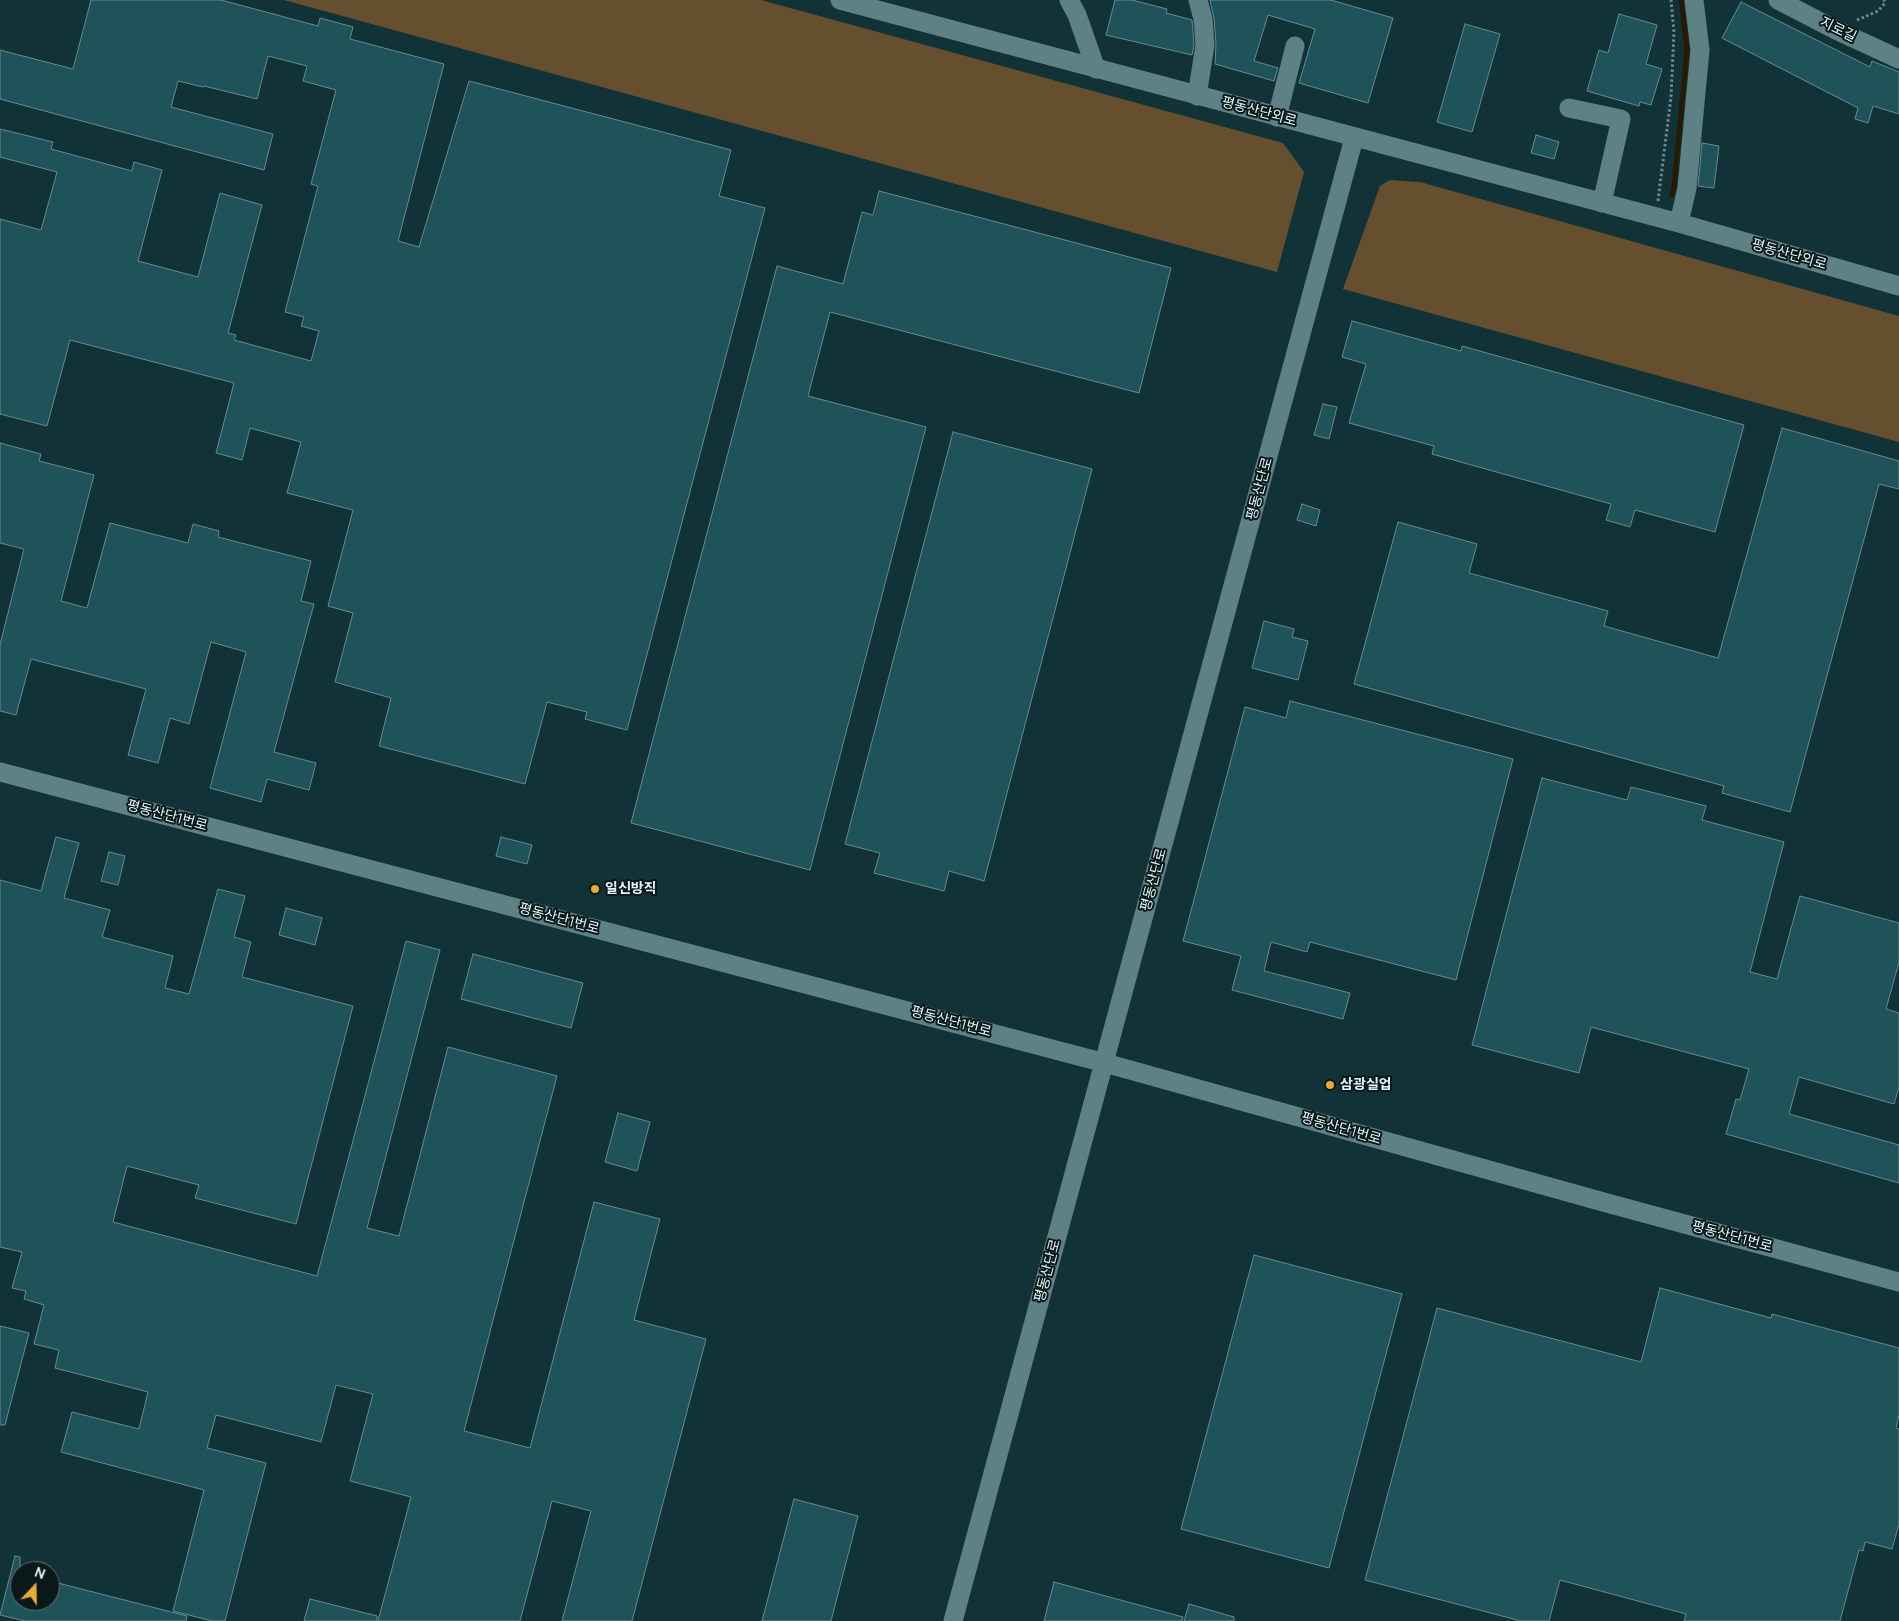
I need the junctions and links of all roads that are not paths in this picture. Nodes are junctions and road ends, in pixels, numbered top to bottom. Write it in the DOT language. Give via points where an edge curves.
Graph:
graph roads {
  1 [pos="840,0"];
  2 [pos="1069,0"];
  3 [pos="1198,0"];
  4 [pos="1694,0"];
  5 [pos="1778,0"];
  6 [pos="1295,46"];
  7 [pos="1899,59"];
  8 [pos="1096,69"];
  9 [pos="1197,96"];
  10 [pos="1569,108"];
  11 [pos="1277,117"];
  12 [pos="1354,138"];
  13 [pos="1602,203"];
  14 [pos="1679,223"];
  15 [pos="1899,286"];
  16 [pos="0,772"];
  17 [pos="1104,1063"];
  18 [pos="1899,1282"];
  19 [pos="953,1621"];
  1 -- 8 [label="street, 평동산단외로"];
  2 -- 8 [label="street"];
  3 -- 9 [label="street" via="1205,46"];
  4 -- 14 [label="street" via="1700,50 1687,188"];
  5 -- 7 [label="street, 지로길"];
  6 -- 11 [label="street"];
  8 -- 9 [label="street, 평동산단외로"];
  9 -- 11 [label="street, 평동산단외로"];
  10 -- 13 [label="street" via="1621,119"];
  11 -- 12 [label="street, 평동산단외로"];
  12 -- 13 [label="street, 평동산단외로"];
  12 -- 17 [label="street, 평동산단로"];
  13 -- 14 [label="street, 평동산단외로"];
  14 -- 15 [label="street, 평동산단외로"];
  16 -- 17 [label="street, 평동산단1번로"];
  17 -- 18 [label="street, 평동산단1번로"];
  17 -- 19 [label="street, 평동산단로"];
}
